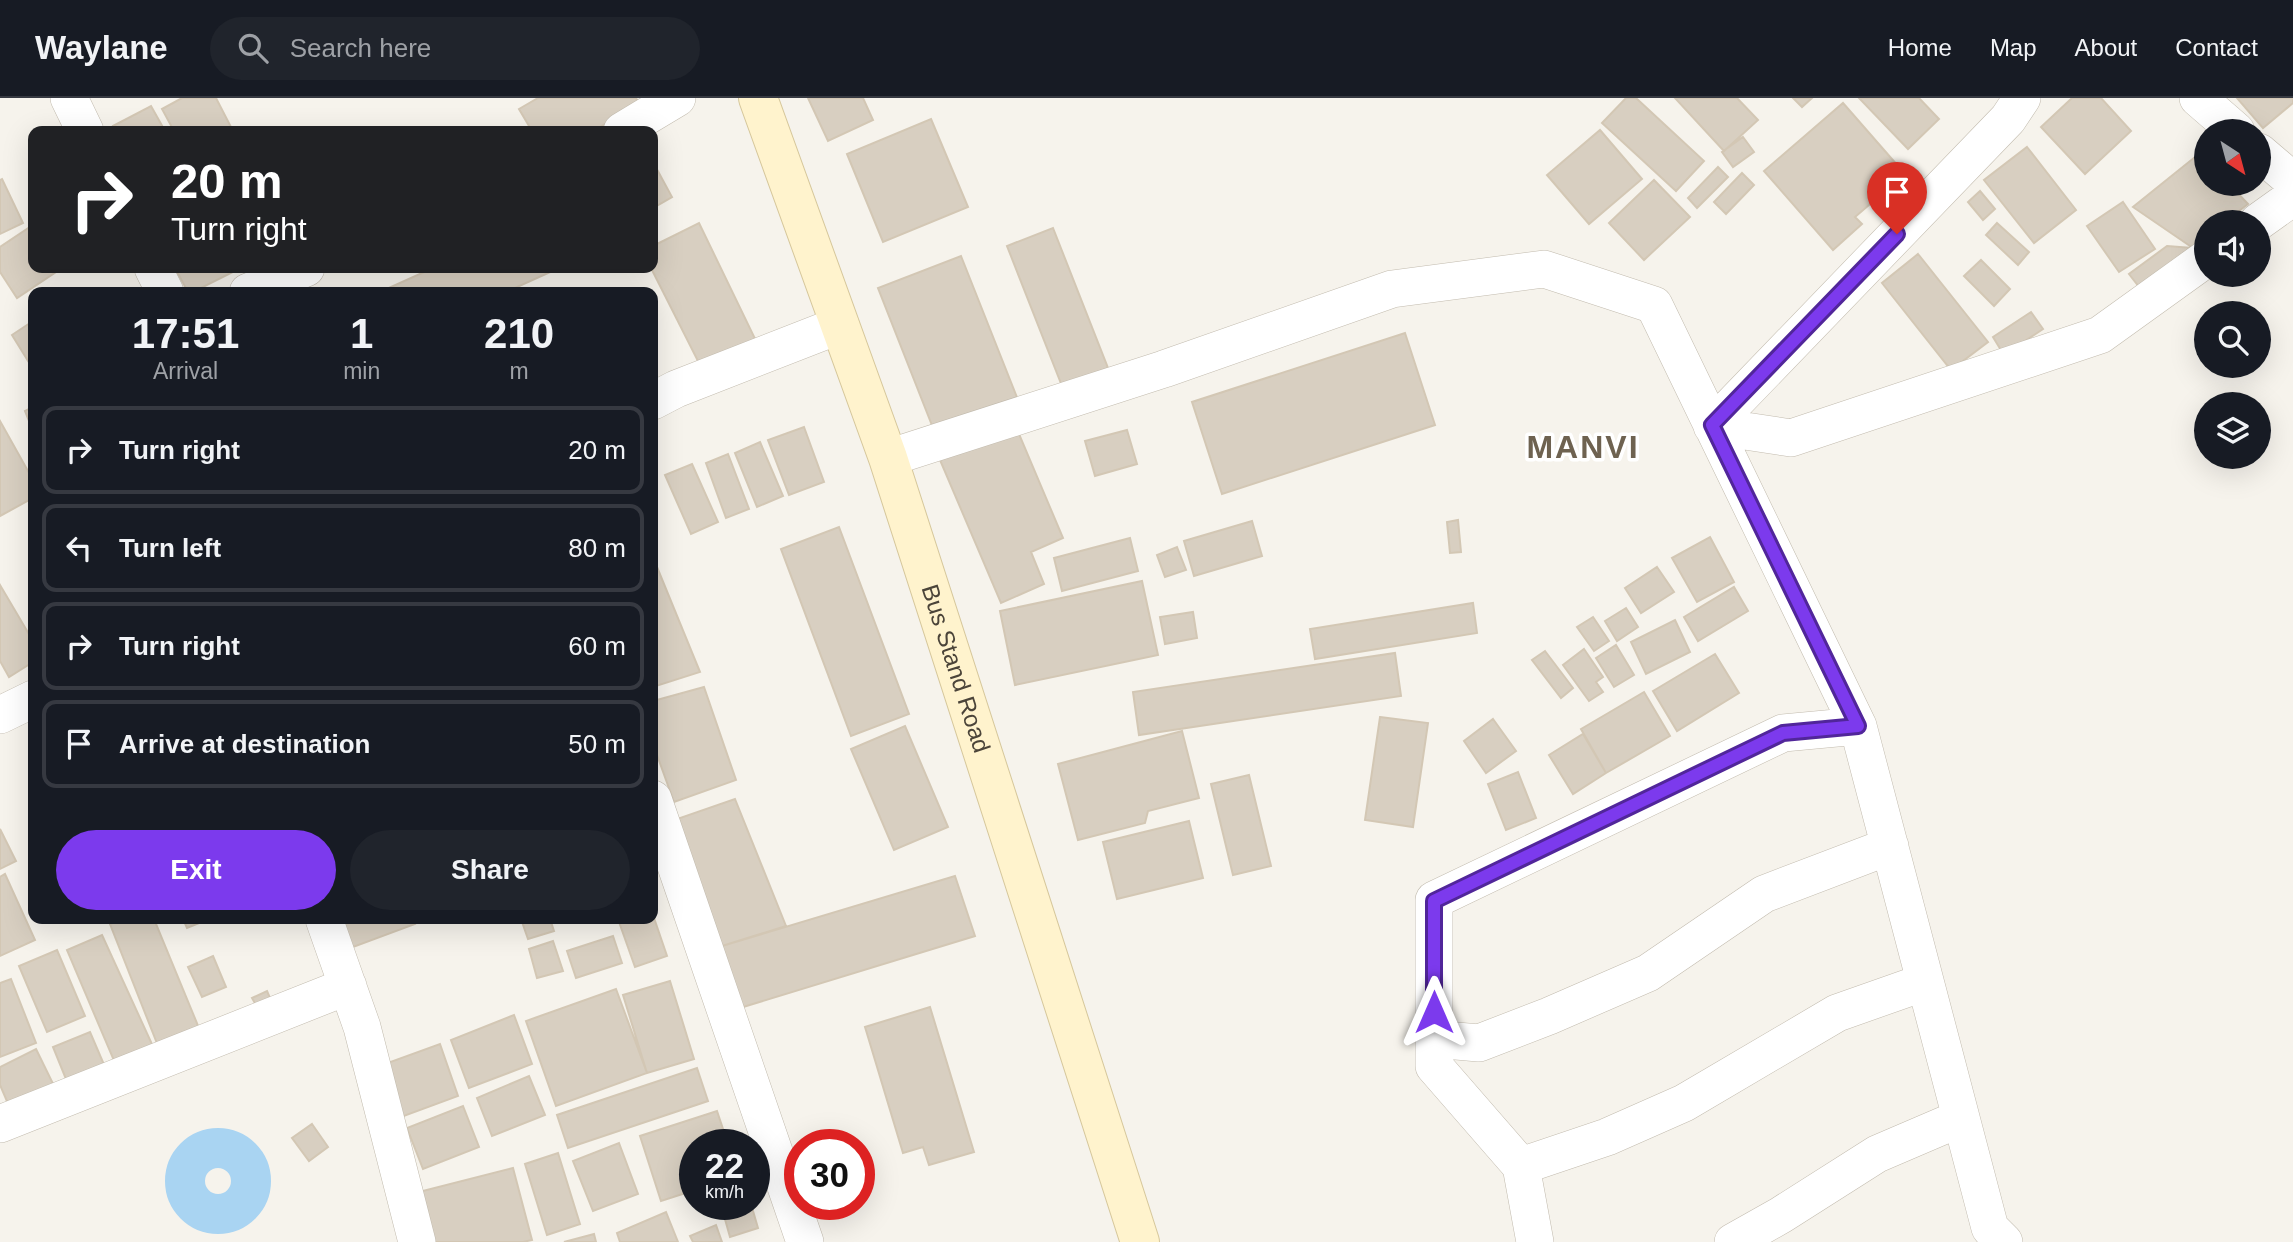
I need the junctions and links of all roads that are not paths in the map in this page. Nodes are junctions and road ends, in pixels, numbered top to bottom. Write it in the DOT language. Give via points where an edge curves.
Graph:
graph roads {
  1 [pos="69,98"];
  2 [pos="677,98"];
  3 [pos="758,98"];
  4 [pos="2022,98"];
  5 [pos="2198,98"];
  6 [pos="2222,119"];
  7 [pos="83,126"];
  8 [pos="630,126"];
  9 [pos="2272,163"];
  10 [pos="2293,181"];
  11 [pos="2293,197"];
  12 [pos="2271,213"];
  13 [pos="2194,267"];
  14 [pos="294,273"];
  15 [pos="260,287"];
  16 [pos="840,326"];
  17 [pos="658,398"];
  18 [pos="1712,425"];
  19 [pos="888,458"];
  20 [pos="28,701"];
  21 [pos="0,715"];
  22 [pos="1858,726"];
  23 [pos="658,814"];
  24 [pos="1890,846"];
  25 [pos="326,924"];
  26 [pos="1926,982"];
  27 [pos="348,986"];
  28 [pos="1434,1039"];
  29 [pos="1961,1118"];
  30 [pos="0,1124"];
  31 [pos="1521,1166"];
  32 [pos="1990,1237"];
  33 [pos="417,1242"];
  34 [pos="805,1242"];
  35 [pos="1140,1242"];
  36 [pos="1535,1242"];
  37 [pos="1733,1242"];
  1 -- 7 [label="street"];
  2 -- 8 [label="street"];
  3 -- 16 [label="main road, Bus Stand Road"];
  4 -- 18 [label="street" via="2008,119"];
  5 -- 6 [label="street"];
  9 -- 10 [label="street"];
  11 -- 12 [label="street"];
  13 -- 18 [label="street" via="2099,335 1791,438"];
  14 -- 15 [label="street"];
  16 -- 17 [label="street"];
  16 -- 19 [label="main road, Bus Stand Road"];
  18 -- 19 [label="street" via="1654,304 1544,268 1392,289"];
  18 -- 22 [label="street"];
  19 -- 35 [label="main road, Bus Stand Road"];
  20 -- 21 [label="street"];
  22 -- 24 [label="street"];
  22 -- 28 [label="street" via="1783,733 1434,901"];
  23 -- 34 [label="street"];
  24 -- 26 [label="street"];
  24 -- 28 [label="street" via="1764,894 1648,973 1549,1016 1479,1043"];
  25 -- 27 [label="street"];
  26 -- 29 [label="street"];
  26 -- 31 [label="street" via="1837,1013 1684,1103 1607,1138"];
  27 -- 30 [label="street"];
  27 -- 33 [label="street"];
  28 -- 31 [label="street" via="1434,1066"];
  29 -- 32 [label="street"];
  29 -- 37 [label="street" via="1877,1154"];
  31 -- 36 [label="street"];
}
